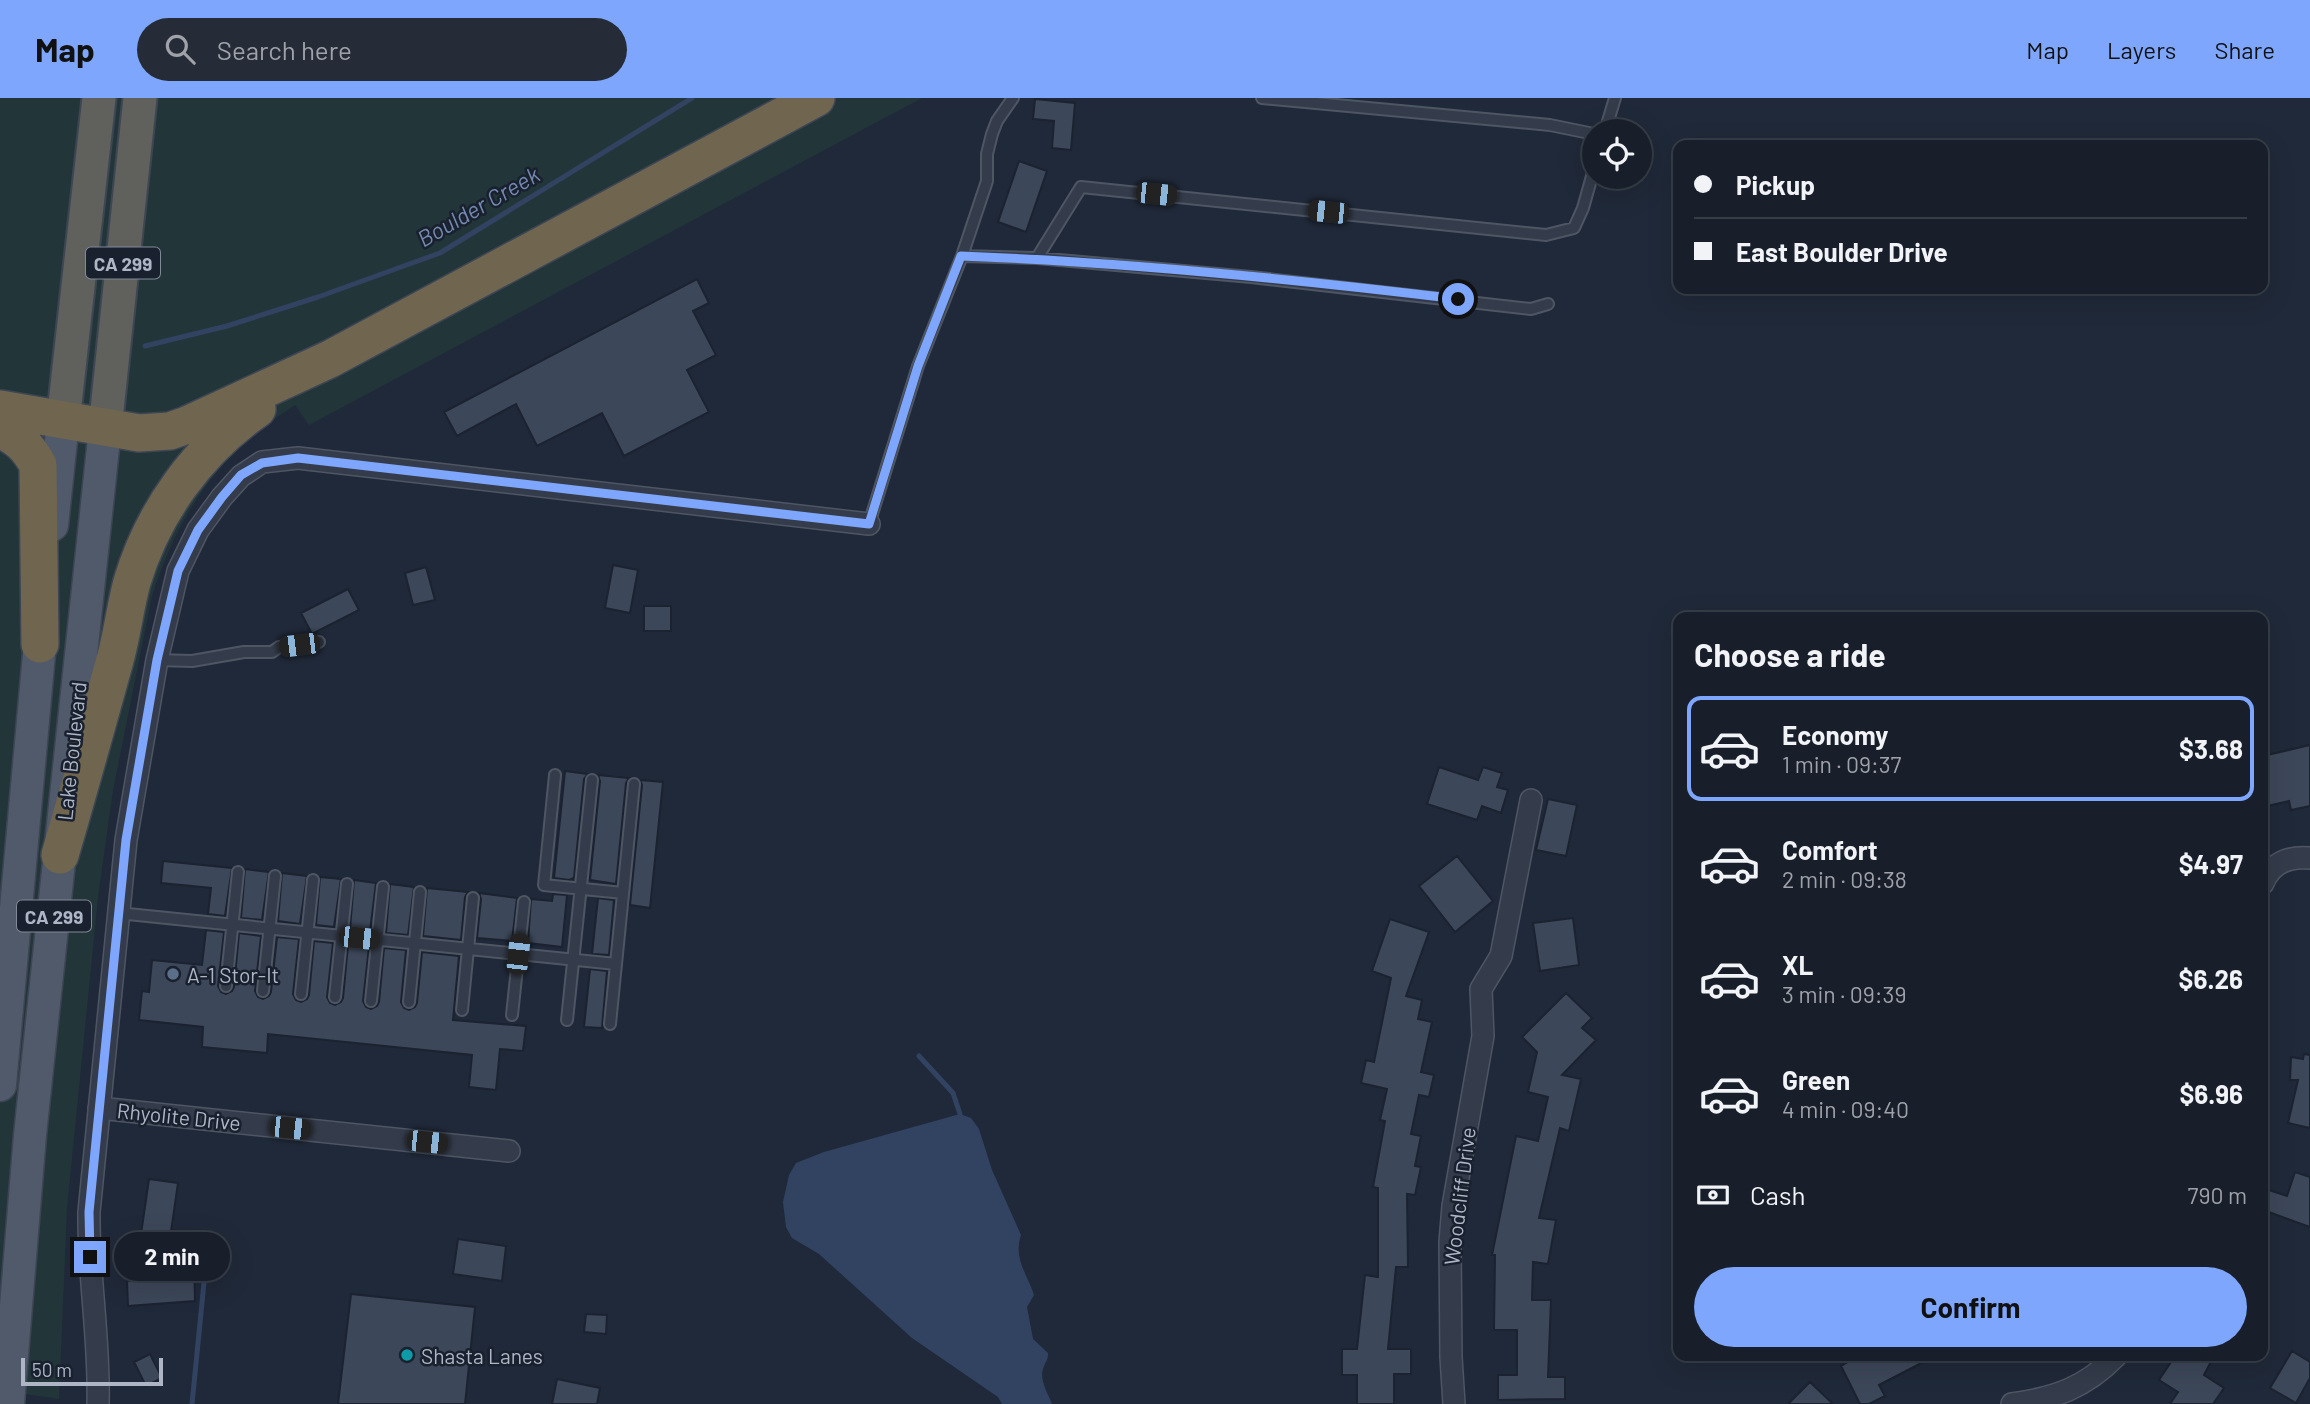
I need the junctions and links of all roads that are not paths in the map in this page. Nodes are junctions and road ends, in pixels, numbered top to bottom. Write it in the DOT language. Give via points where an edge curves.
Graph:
graph roads {
  1 [pos="99,98"];
  2 [pos="141,98"];
  3 [pos="816,98"];
  4 [pos="1013,98"];
  5 [pos="1262,98"];
  6 [pos="1615,98"];
  7 [pos="1609,119"];
  8 [pos="1582,132"];
  9 [pos="1589,189"];
  10 [pos="961,256"];
  11 [pos="1037,258"];
  12 [pos="1548,304"];
  13 [pos="330,359"];
  14 [pos="0,410"];
  15 [pos="63,422"];
  16 [pos="0,429"];
  17 [pos="105,429"];
  18 [pos="869,524"];
  19 [pos="319,642"];
  20 [pos="40,643"];
  21 [pos="157,660"];
  22 [pos="555,775"];
  23 [pos="592,780"];
  24 [pos="634,784"];
  25 [pos="1531,800"];
  26 [pos="60,855"];
  27 [pos="2310,858"];
  28 [pos="238,872"];
  29 [pos="2268,875"];
  30 [pos="275,876"];
  31 [pos="313,880"];
  32 [pos="347,884"];
  33 [pos="383,887"];
  34 [pos="580,889"];
  35 [pos="421,892"];
  36 [pos="623,893"];
  37 [pos="473,898"];
  38 [pos="524,902"];
  39 [pos="118,913"];
  40 [pos="232,925"];
  41 [pos="270,929"];
  42 [pos="307,932"];
  43 [pos="341,936"];
  44 [pos="377,940"];
  45 [pos="415,943"];
  46 [pos="468,949"];
  47 [pos="518,954"];
  48 [pos="573,959"];
  49 [pos="616,964"];
  50 [pos="226,986"];
  51 [pos="263,991"];
  52 [pos="301,994"];
  53 [pos="335,997"];
  54 [pos="371,1001"];
  55 [pos="409,1002"];
  56 [pos="461,1010"];
  57 [pos="512,1016"];
  58 [pos="567,1020"];
  59 [pos="610,1024"];
  60 [pos="0,1085"];
  61 [pos="99,1108"];
  62 [pos="509,1151"];
  63 [pos="2111,1361"];
  64 [pos="9,1404"];
  65 [pos="99,1404"];
  66 [pos="1454,1404"];
  67 [pos="2012,1404"];
  1 -- 15 [label="highway, Lake Boulevard / CA 299"];
  2 -- 17 [label="highway, Lake Boulevard / CA 299"];
  3 -- 13 [label="highway"];
  4 -- 10 [label="lane" via="992,134 987,181"];
  5 -- 8 [label="lane"];
  6 -- 7 [label="lane"];
  9 -- 11 [label="lane" via="1574,228 1546,235 1082,187"];
  10 -- 11 [label="lane"];
  10 -- 18 [label="lane" via="918,366"];
  11 -- 12 [label="lane" via="1531,309"];
  13 -- 17 [label="highway" via="170,431"];
  13 -- 26 [label="highway" via="224,433 158,518 132,581 117,655"];
  14 -- 15 [label="highway"];
  15 -- 17 [label="highway"];
  15 -- 20 [label="main road, Lake Boulevard / CA 299"];
  16 -- 20 [label="highway" via="29,448 38,465"];
  17 -- 26 [label="main road, Lake Boulevard / CA 299"];
  18 -- 21 [label="street" via="322,461 291,458 262,463 231,486 193,540 178,571"];
  19 -- 21 [label="lane" via="192,661"];
  20 -- 60 [label="main road, Lake Boulevard / CA 299"];
  21 -- 39 [label="street"];
  22 -- 34 [label="lane" via="544,885"];
  23 -- 34 [label="lane"];
  24 -- 36 [label="lane"];
  25 -- 66 [label="street, Woodcliff Drive" via="1501,956 1481,989 1483,1036 1453,1206 1450,1315"];
  26 -- 64 [label="main road, Lake Boulevard / CA 299" via="30,1135"];
  27 -- 29 [label="street" via="2291,858"];
  28 -- 40 [label="lane"];
  30 -- 41 [label="lane"];
  31 -- 42 [label="lane"];
  32 -- 43 [label="lane"];
  33 -- 44 [label="lane"];
  34 -- 36 [label="lane"];
  34 -- 48 [label="lane"];
  35 -- 45 [label="lane"];
  36 -- 49 [label="lane"];
  37 -- 46 [label="lane"];
  38 -- 47 [label="lane"];
  39 -- 40 [label="lane"];
  39 -- 61 [label="street"];
  40 -- 41 [label="lane"];
  40 -- 50 [label="lane"];
  41 -- 42 [label="lane"];
  41 -- 51 [label="lane"];
  42 -- 43 [label="lane"];
  42 -- 52 [label="lane"];
  43 -- 44 [label="lane"];
  43 -- 53 [label="lane"];
  44 -- 45 [label="lane"];
  44 -- 54 [label="lane"];
  45 -- 46 [label="lane"];
  45 -- 55 [label="lane"];
  46 -- 47 [label="lane"];
  46 -- 56 [label="lane"];
  47 -- 48 [label="lane"];
  47 -- 57 [label="lane"];
  48 -- 49 [label="lane"];
  48 -- 58 [label="lane"];
  49 -- 59 [label="lane"];
  61 -- 62 [label="street, Rhyolite Drive"];
  61 -- 65 [label="street" via="88,1234 100,1364"];
  63 -- 67 [label="street" via="2079,1386"];
}
